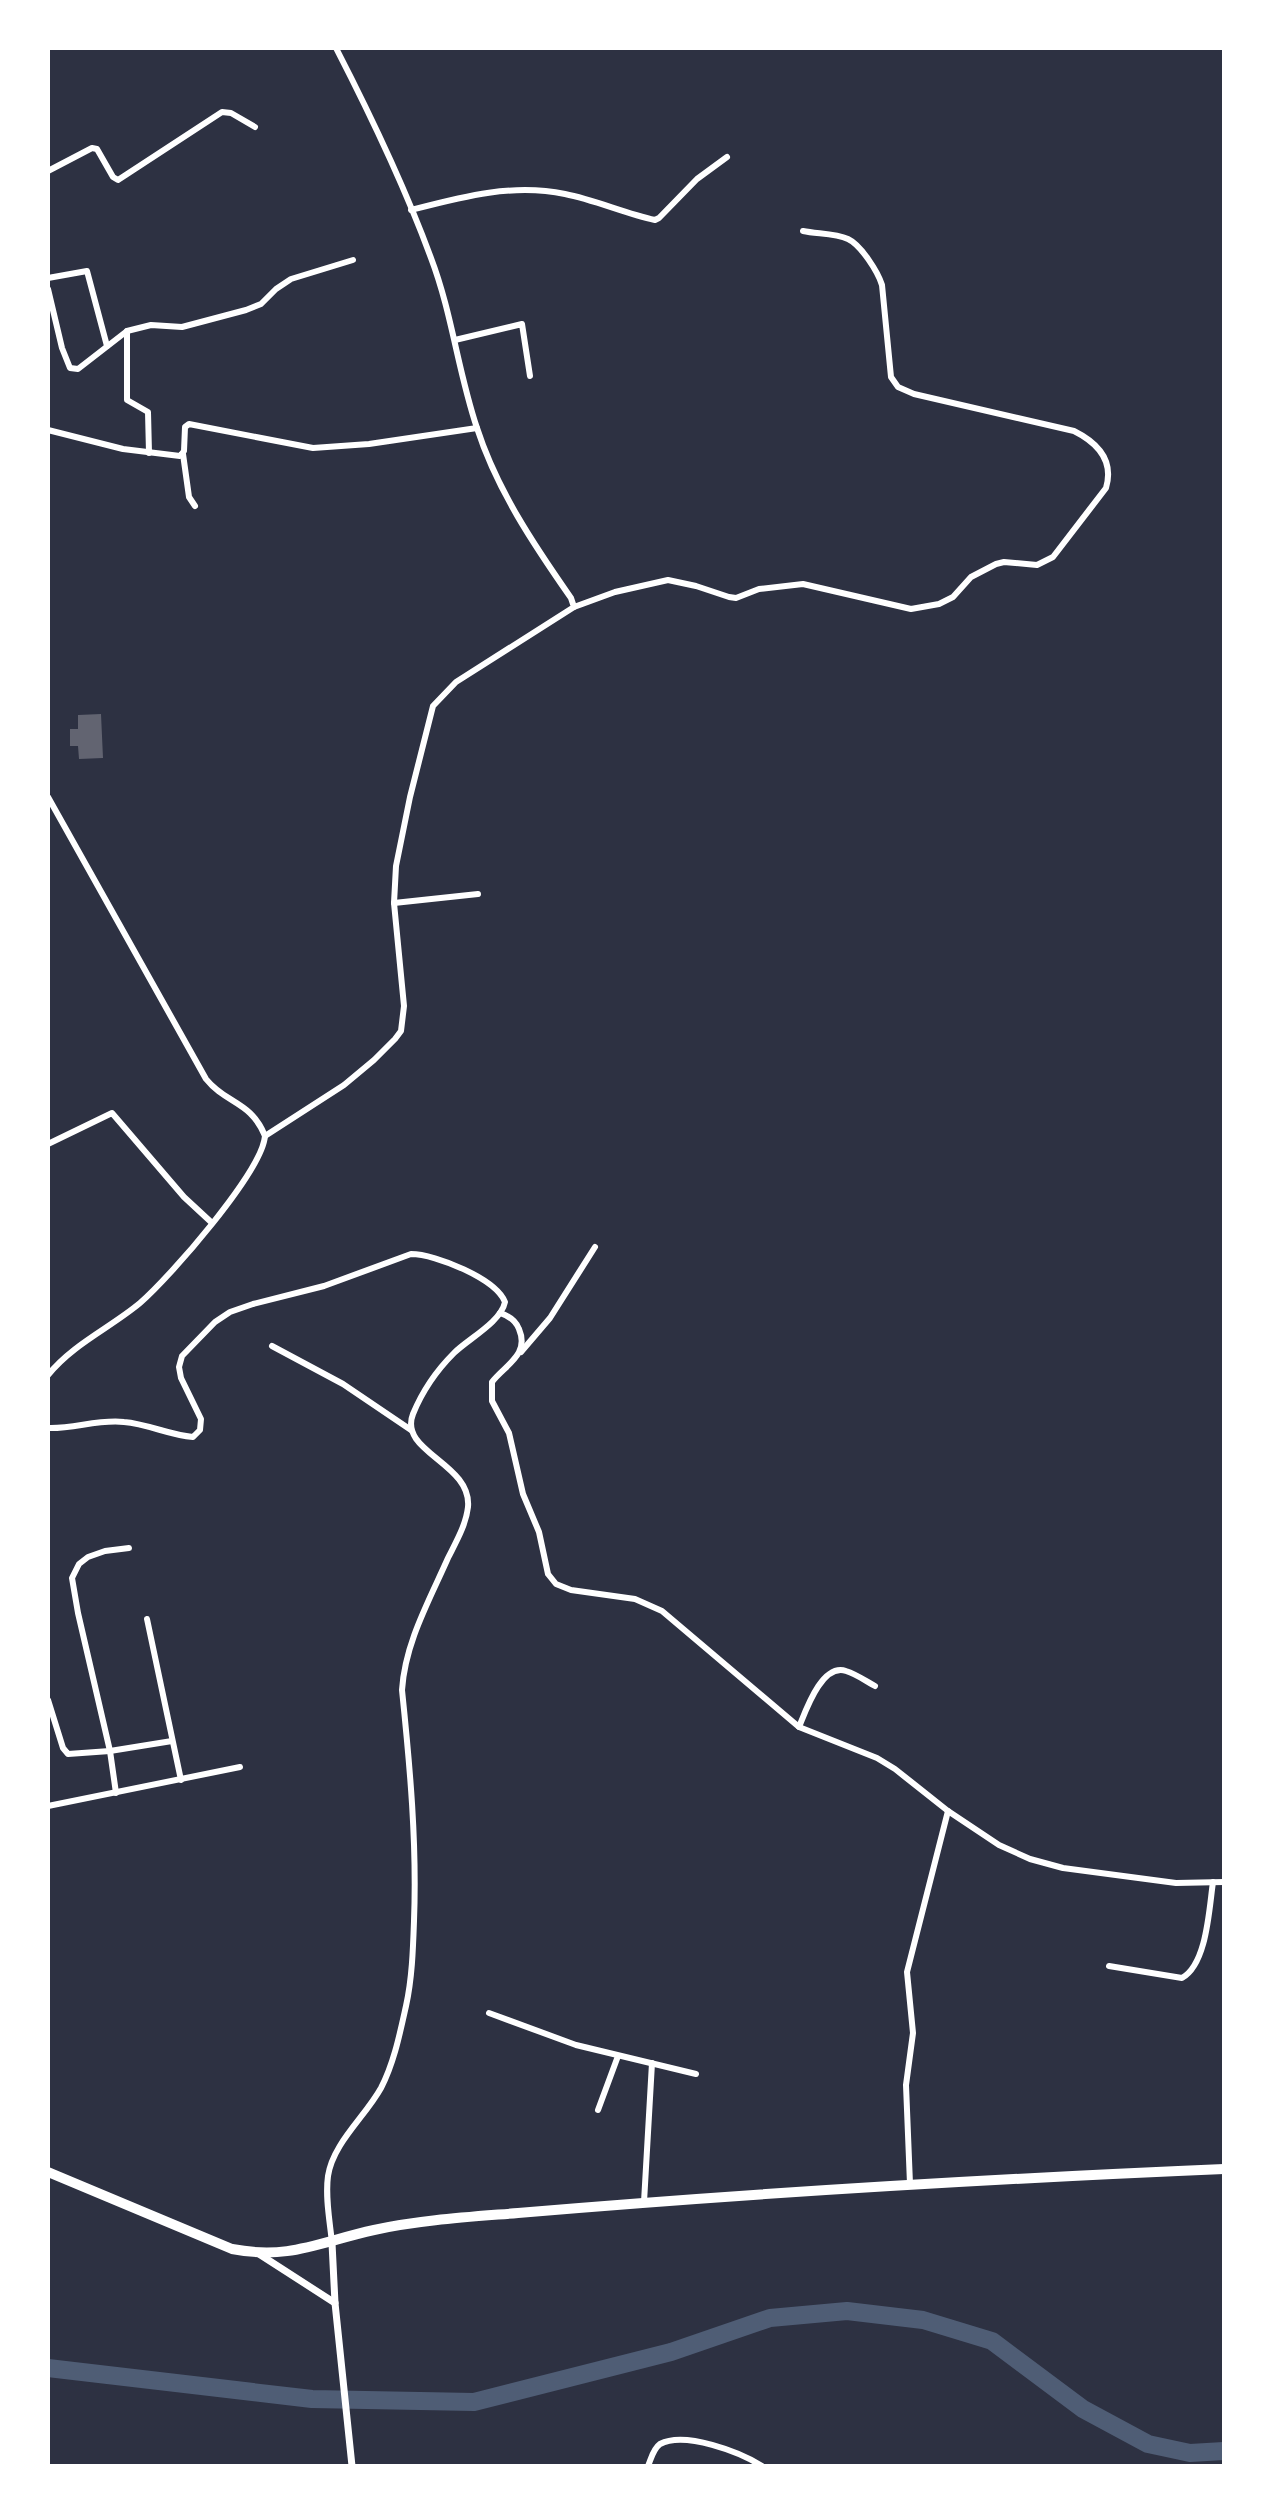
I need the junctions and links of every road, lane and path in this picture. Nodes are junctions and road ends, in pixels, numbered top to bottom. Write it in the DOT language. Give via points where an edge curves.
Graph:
graph roads {
  1 [pos="336,48"];
  2 [pos="255,127"];
  3 [pos="727,157"];
  4 [pos="48,171"];
  5 [pos="411,210"];
  6 [pos="803,231"];
  7 [pos="353,260"];
  8 [pos="48,278"];
  9 [pos="48,289"];
  10 [pos="127,331"];
  11 [pos="455,340"];
  12 [pos="107,346"];
  13 [pos="530,376"];
  14 [pos="477,428"];
  15 [pos="48,430"];
  16 [pos="149,453"];
  17 [pos="183,454"];
  18 [pos="195,506"];
  19 [pos="574,607"];
  20 [pos="48,797"];
  21 [pos="478,894"];
  22 [pos="394,903"];
  23 [pos="265,1136"];
  24 [pos="48,1144"];
  25 [pos="211,1222"];
  26 [pos="595,1247"];
  27 [pos="500,1313"];
  28 [pos="272,1346"];
  29 [pos="520,1353"];
  30 [pos="48,1375"];
  31 [pos="48,1428"];
  32 [pos="411,1430"];
  33 [pos="129,1548"];
  34 [pos="147,1619"];
  35 [pos="875,1686"];
  36 [pos="48,1700"];
  37 [pos="799,1727"];
  38 [pos="172,1741"];
  39 [pos="110,1751"];
  40 [pos="240,1767"];
  41 [pos="181,1780"];
  42 [pos="116,1793"];
  43 [pos="48,1806"];
  44 [pos="948,1811"];
  45 [pos="1213,1882"];
  46 [pos="1224,1882"];
  47 [pos="1109,1966"];
  48 [pos="489,2013"];
  49 [pos="618,2056"];
  50 [pos="652,2063"];
  51 [pos="696,2074"];
  52 [pos="598,2110"];
  53 [pos="1224,2169"];
  54 [pos="48,2172"];
  55 [pos="910,2184"];
  56 [pos="644,2202"];
  57 [pos="332,2243"];
  58 [pos="259,2254"];
  59 [pos="335,2303"];
  60 [pos="352,2466"];
  61 [pos="648,2466"];
  62 [pos="762,2466"];
  1 -- 5 [label="street"];
  2 -- 4 [label="street" via="222,112 118,180 92,148"];
  3 -- 5 [label="street" via="655,220 548,191 477,193"];
  5 -- 11 [label="street"];
  6 -- 19 [label="street" via="851,241 877,272 891,377 898,387 1074,431 1105,456 1106,488 1053,557 1037,565 996,564 939,604 911,609 803,584 733,598 668,580"];
  7 -- 10 [label="street" via="291,279 246,310 182,327 151,325"];
  8 -- 12 [label="street" via="87,271"];
  9 -- 12 [label="street" via="70,368 78,369"];
  10 -- 12 [label="street"];
  10 -- 16 [label="street" via="126,398 148,412"];
  11 -- 13 [label="street" via="522,324"];
  11 -- 14 [label="street"];
  14 -- 17 [label="street" via="313,448 189,424"];
  14 -- 19 [label="street" via="518,520"];
  15 -- 16 [label="street"];
  16 -- 17 [label="street"];
  17 -- 18 [label="street"];
  19 -- 22 [label="street" via="456,682 433,706 396,866"];
  20 -- 23 [label="street" via="199,1069 210,1084 253,1114"];
  21 -- 22 [label="street"];
  22 -- 23 [label="street" via="404,1006 401,1031 344,1085"];
  23 -- 25 [label="street" via="251,1171"];
  24 -- 25 [label="street" via="112,1113"];
  25 -- 30 [label="street" via="150,1293 59,1361"];
  26 -- 29 [label="street" via="550,1318"];
  27 -- 29 [label="street" via="519,1329"];
  27 -- 31 [label="street" via="505,1302 496,1290 457,1266 411,1254 324,1286 253,1304 215,1322 182,1356 179,1367 201,1419 193,1437 122,1421"];
  27 -- 32 [label="street" via="440,1369 413,1414"];
  28 -- 32 [label="street" via="343,1384"];
  29 -- 37 [label="street" via="492,1382 492,1401 509,1433 548,1574 571,1590 635,1599 662,1611"];
  32 -- 57 [label="street" via="457,1475 468,1503 463,1527 415,1630 403,1673 415,1850 410,1981 387,2075 331,2164"];
  33 -- 39 [label="street" via="88,1557 72,1578"];
  34 -- 38 [label="street"];
  35 -- 37 [label="street" via="834,1670 825,1676"];
  36 -- 39 [label="street" via="68,1754"];
  37 -- 44 [label="street" via="877,1758"];
  38 -- 39 [label="street"];
  38 -- 41 [label="street"];
  39 -- 42 [label="street"];
  40 -- 41 [label="street"];
  41 -- 42 [label="street"];
  42 -- 43 [label="street"];
  44 -- 45 [label="street" via="999,1845 1063,1868 1176,1883"];
  44 -- 55 [label="street" via="907,1972 913,2033 906,2085"];
  45 -- 46 [label="street"];
  45 -- 47 [label="street" via="1202,1948 1190,1974 1182,1978"];
  48 -- 49 [label="street"];
  49 -- 50 [label="street"];
  49 -- 52 [label="street"];
  50 -- 51 [label="street"];
  50 -- 56 [label="street"];
  53 -- 55 [label="highway"];
  54 -- 58 [label="highway" via="232,2249"];
  55 -- 56 [label="highway"];
  56 -- 57 [label="highway" via="411,2223"];
  57 -- 58 [label="highway"];
  57 -- 59 [label="street"];
  58 -- 59 [label="street"];
  59 -- 60 [label="street"];
  61 -- 62 [label="street" via="660,2444 685,2441 745,2455"];
}
